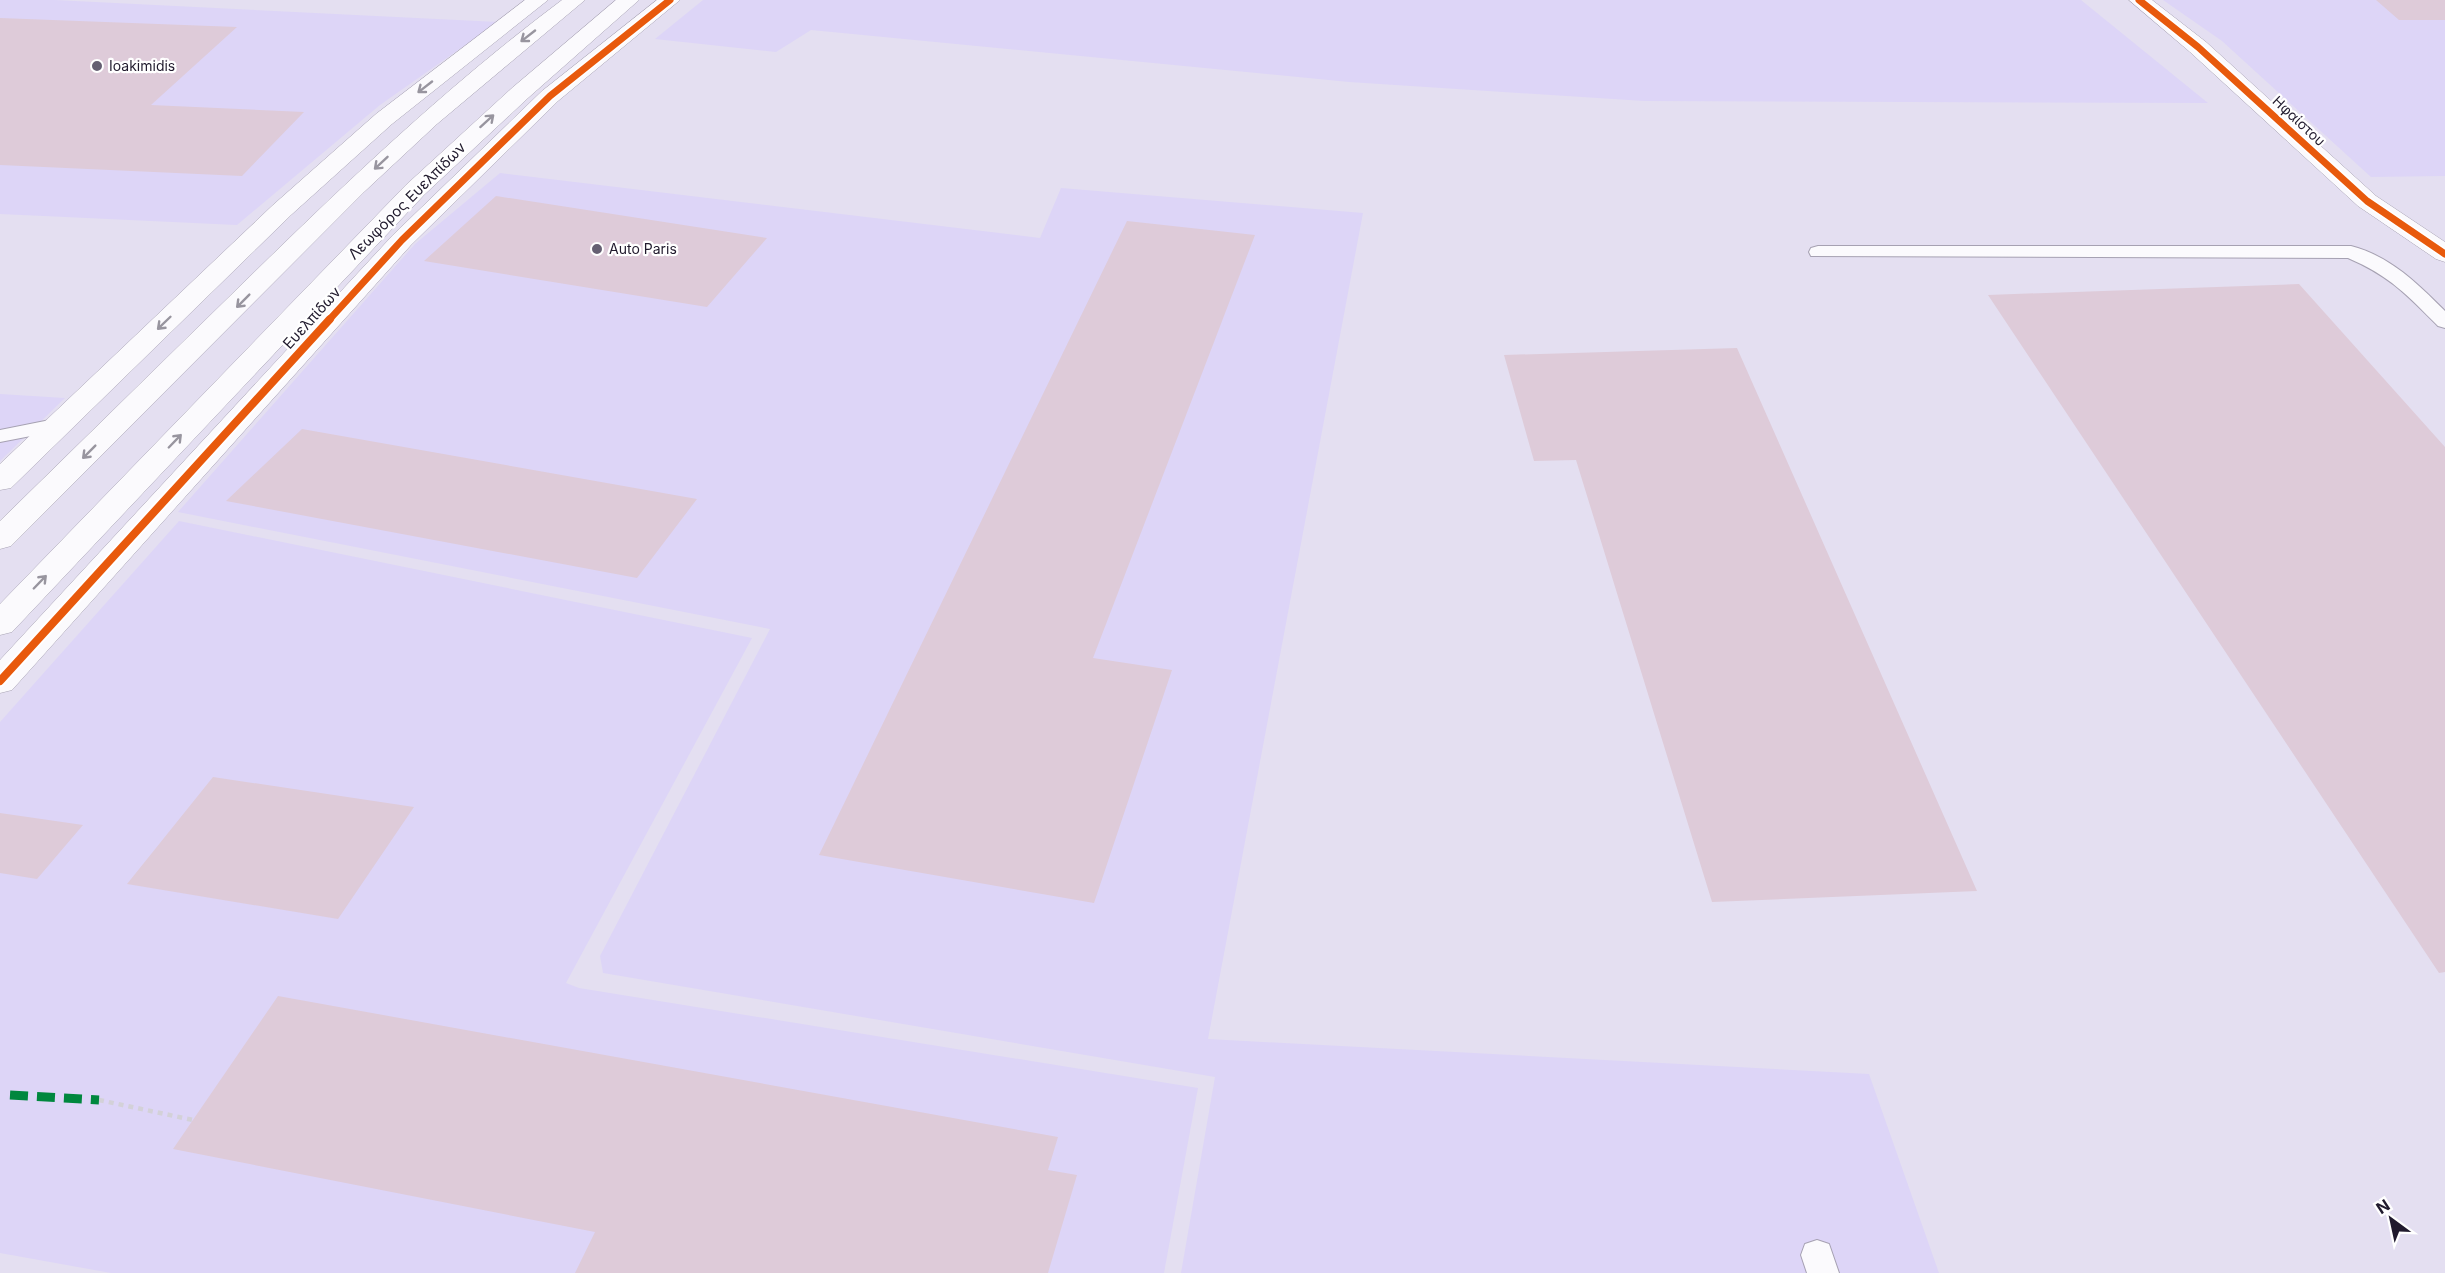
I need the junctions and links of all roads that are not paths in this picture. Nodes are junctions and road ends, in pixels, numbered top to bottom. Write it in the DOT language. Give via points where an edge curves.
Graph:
graph roads {
  1 [pos="538,0"];
  2 [pos="575,0"];
  3 [pos="629,0"];
  4 [pos="670,0"];
  5 [pos="2139,0"];
  6 [pos="1818,252"];
  7 [pos="2445,254"];
  8 [pos="2445,322"];
  9 [pos="259,354"];
  10 [pos="297,358"];
  11 [pos="60,424"];
  12 [pos="112,429"];
  13 [pos="0,436"];
  14 [pos="0,481"];
  15 [pos="0,539"];
  16 [pos="0,624"];
  17 [pos="0,681"];
  1 -- 11 [label="street, one-way" via="384,119 282,210"];
  2 -- 12 [label="street, one-way" via="429,119 355,187"];
  9 -- 3 [label="street, Λεωφόρος Ευελπίδων, one-way" via="415,190 570,47"];
  4 -- 10 [label="street, Ευελπίδων" via="550,96 402,240"];
  5 -- 7 [label="street, Ηφαίστου" via="2198,46 2367,201"];
  6 -- 8 [label="lane" via="2351,252 2404,281"];
  9 -- 10 [label="street"];
  16 -- 9 [label="street, Λεωφόρος Ευελπίδων, one-way"];
  10 -- 17 [label="street, Ευελπίδων"];
  11 -- 12 [label="street"];
  11 -- 13 [label="lane"];
  11 -- 14 [label="street"];
  12 -- 15 [label="street, one-way"];
}
